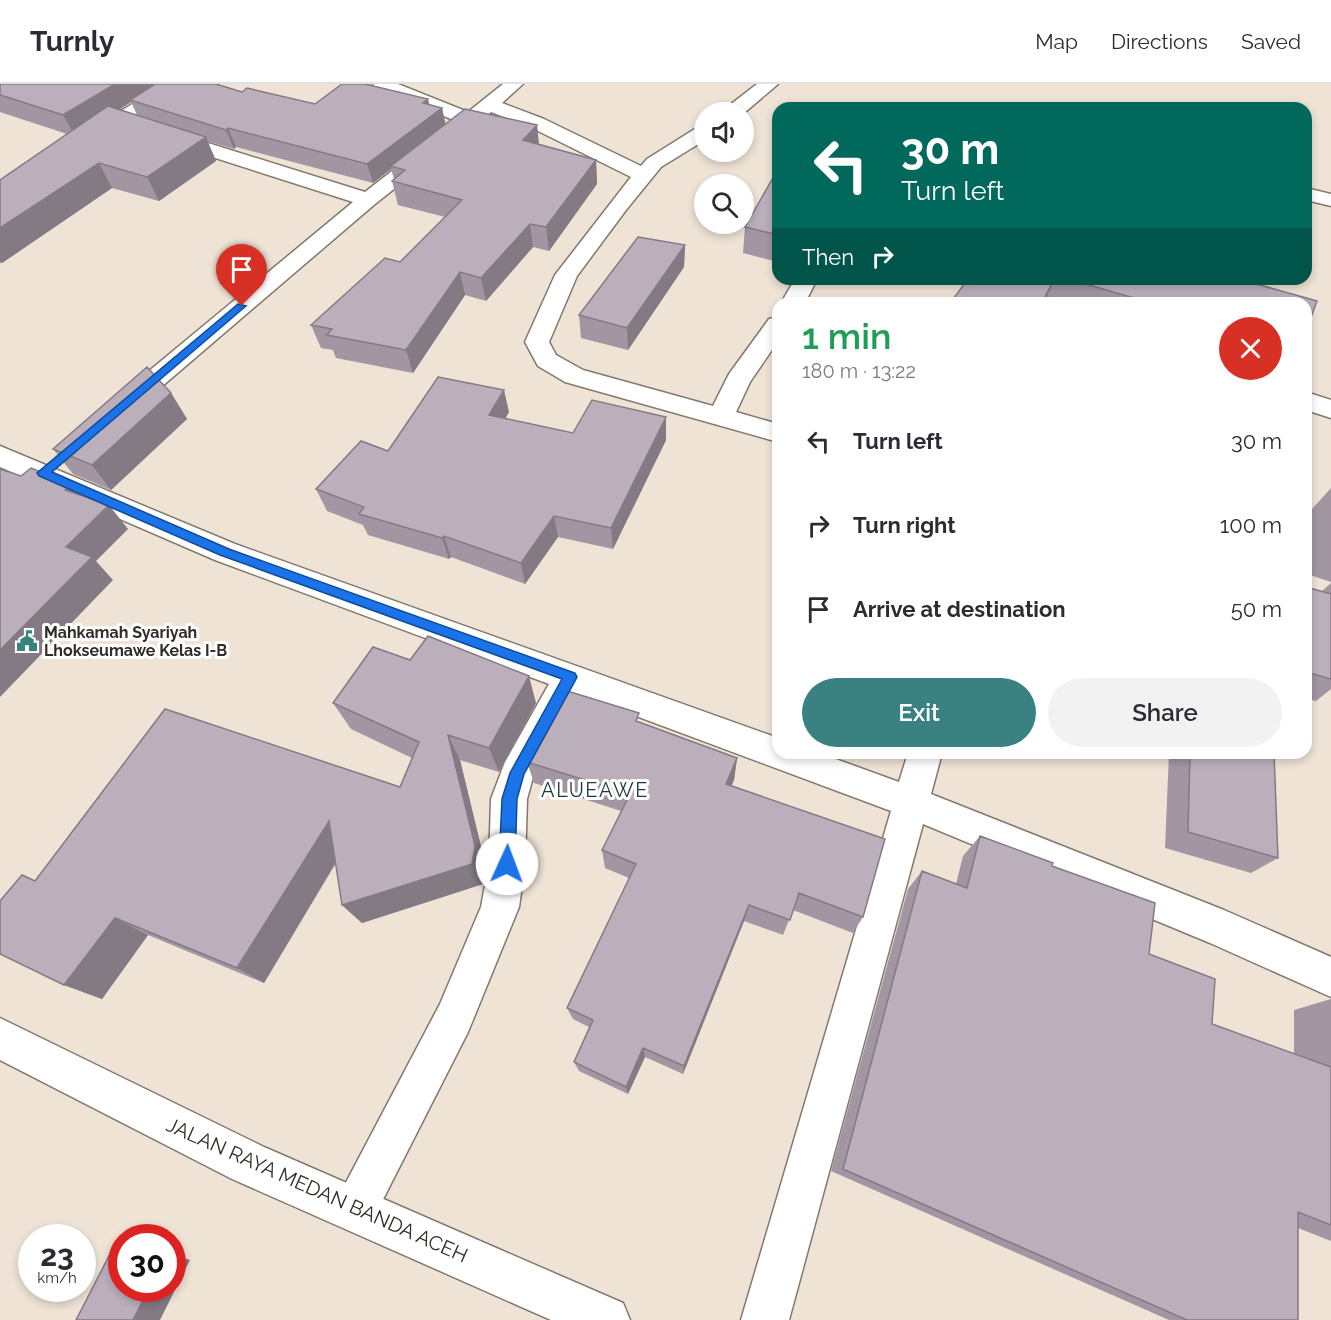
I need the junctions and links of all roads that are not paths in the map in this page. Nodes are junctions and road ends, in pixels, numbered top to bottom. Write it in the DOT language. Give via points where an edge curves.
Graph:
graph roads {
  1 [pos="178,84"];
  2 [pos="382,84"];
  3 [pos="514,84"];
  4 [pos="769,84"];
  5 [pos="746,102"];
  6 [pos="489,105"];
  7 [pos="470,120"];
  8 [pos="118,121"];
  9 [pos="694,137"];
  10 [pos="79,145"];
  11 [pos="644,175"];
  12 [pos="1312,195"];
  13 [pos="368,200"];
  14 [pos="1331,200"];
  15 [pos="1095,285"];
  16 [pos="1086,297"];
  17 [pos="772,332"];
  18 [pos="1312,403"];
  19 [pos="1331,409"];
  20 [pos="721,417"];
  21 [pos="106,420"];
  22 [pos="772,431"];
  23 [pos="0,456"];
  24 [pos="570,677"];
  25 [pos="772,751"];
  26 [pos="794,759"];
  27 [pos="923,759"];
  28 [pos="911,802"];
  29 [pos="1331,977"];
  30 [pos="0,1038"];
  31 [pos="354,1209"];
  32 [pos="606,1320"];
  33 [pos="765,1320"];
  1 -- 8 [label="main road"];
  2 -- 7 [label="main road"];
  3 -- 6 [label="main road"];
  4 -- 5 [label="main road"];
  6 -- 7 [label="main road"];
  6 -- 11 [label="main road" via="537,123"];
  7 -- 13 [label="main road"];
  8 -- 10 [label="main road"];
  8 -- 13 [label="main road"];
  9 -- 11 [label="main road"];
  11 -- 20 [label="main road" via="566,275 537,342 547,360 574,376"];
  12 -- 14 [label="main road"];
  13 -- 21 [label="main road"];
  15 -- 16 [label="main road"];
  17 -- 20 [label="main road" via="738,380"];
  18 -- 19 [label="main road"];
  20 -- 22 [label="main road"];
  23 -- 24 [label="main road" via="52,466 225,552"];
  24 -- 25 [label="main road"];
  24 -- 31 [label="main road" via="518,773 509,799 507,864 496,916 454,1018"];
  26 -- 28 [label="main road"];
  27 -- 28 [label="main road"];
  28 -- 29 [label="main road" via="1224,929"];
  28 -- 33 [label="main road"];
  30 -- 31 [label="main road, JALAN RAYA MEDAN BANDA ACEH" via="248,1163"];
  31 -- 32 [label="main road, JALAN RAYA MEDAN BANDA ACEH"];
}
